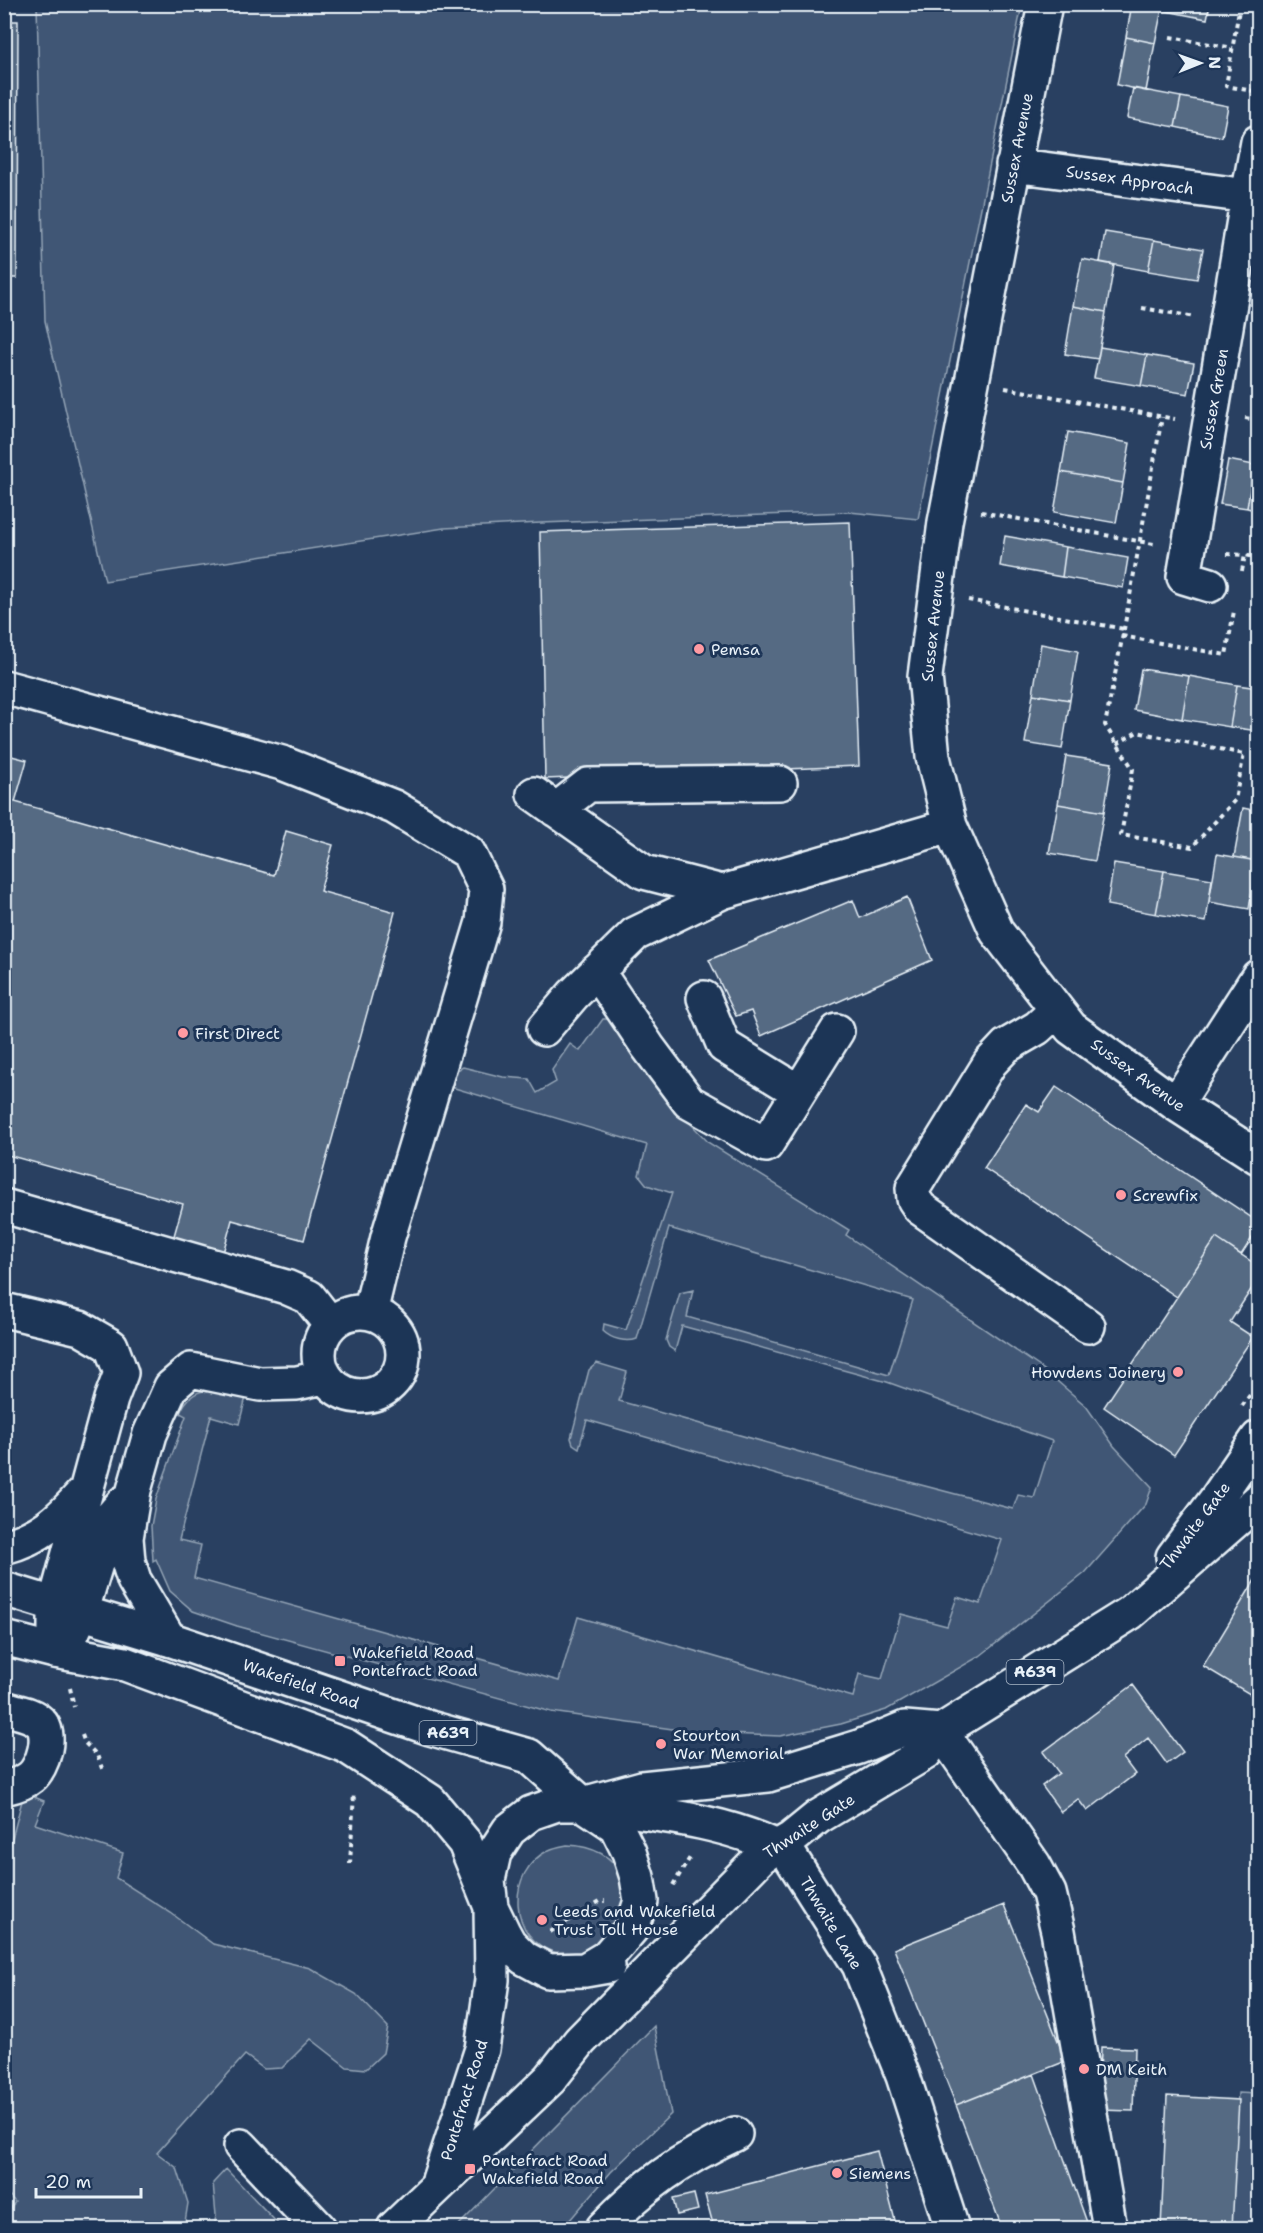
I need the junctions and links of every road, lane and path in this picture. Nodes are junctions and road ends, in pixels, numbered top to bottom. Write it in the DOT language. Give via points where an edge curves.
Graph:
graph roads {
  1 [pos="1044,4"];
  2 [pos="1240,4"];
  3 [pos="1170,37"];
  4 [pos="1233,48"];
  5 [pos="1258,92"];
  6 [pos="1258,141"];
  7 [pos="1013,165"];
  8 [pos="1248,196"];
  9 [pos="1142,309"];
  10 [pos="1227,323"];
  11 [pos="972,382"];
  12 [pos="1162,417"];
  13 [pos="1209,426"];
  14 [pos="948,505"];
  15 [pos="1140,541"];
  16 [pos="1189,550"];
  17 [pos="1245,555"];
  18 [pos="1210,585"];
  19 [pos="936,594"];
  20 [pos="1124,628"];
  21 [pos="4,687"];
  22 [pos="1117,744"];
  23 [pos="780,783"];
  24 [pos="950,826"];
  25 [pos="722,892"];
  26 [pos="597,971"];
  27 [pos="1258,977"];
  28 [pos="704,998"];
  29 [pos="1057,1010"];
  30 [pos="544,1029"];
  31 [pos="837,1031"];
  32 [pos="799,1092"];
  33 [pos="1176,1104"];
  34 [pos="1258,1157"];
  35 [pos="4,1206"];
  36 [pos="4,1310"];
  37 [pos="369,1312"];
  38 [pos="330,1324"];
  39 [pos="1088,1326"];
  40 [pos="324,1377"];
  41 [pos="1258,1438"];
  42 [pos="86,1490"];
  43 [pos="134,1490"];
  44 [pos="1258,1501"];
  45 [pos="4,1547"];
  46 [pos="4,1589"];
  47 [pos="68,1609"];
  48 [pos="1130,1613"];
  49 [pos="4,1638"];
  50 [pos="169,1639"];
  51 [pos="55,1651"];
  52 [pos="4,1708"];
  53 [pos="941,1731"];
  54 [pos="346,1746"];
  55 [pos="4,1788"];
  56 [pos="583,1804"];
  57 [pos="778,1847"];
  58 [pos="694,1851"];
  59 [pos="350,1864"];
  60 [pos="669,1892"];
  61 [pos="608,1901"];
  62 [pos="491,1908"];
  63 [pos="632,1928"];
  64 [pos="547,1934"];
  65 [pos="669,1949"];
  66 [pos="625,1963"];
  67 [pos="585,1970"];
  68 [pos="612,2008"];
  69 [pos="735,2134"];
  70 [pos="241,2146"];
  71 [pos="438,2185"];
  72 [pos="399,2227"];
  73 [pos="319,2229"];
  74 [pos="603,2229"];
  75 [pos="952,2229"];
  76 [pos="1110,2229"];
  1 -- 7 [label="main road, Sussex Avenue"];
  2 -- 4 [label="path"];
  3 -- 4 [label="path"];
  4 -- 5 [label="path" via="1226,86"];
  6 -- 8 [label="main road, Sussex Green"];
  7 -- 8 [label="main road, Sussex Approach"];
  7 -- 11 [label="main road, Sussex Avenue"];
  8 -- 10 [label="main road, Sussex Green"];
  9 -- 10 [label="path"];
  10 -- 13 [label="main road, Sussex Green"];
  11 -- 12 [label="path"];
  11 -- 14 [label="main road, Sussex Avenue"];
  12 -- 13 [label="path"];
  12 -- 15 [label="path"];
  13 -- 16 [label="main road, Sussex Green"];
  14 -- 15 [label="path"];
  14 -- 19 [label="main road, Sussex Avenue"];
  15 -- 16 [label="path"];
  15 -- 20 [label="path"];
  16 -- 17 [label="path"];
  16 -- 18 [label="main road, Sussex Green" via="1184,577"];
  19 -- 20 [label="path"];
  19 -- 24 [label="main road, Sussex Avenue" via="925,676 933,758"];
  20 -- 22 [label="path" via="1105,725"];
  21 -- 37 [label="main road" via="282,763 394,807 468,852 486,889 483,922"];
  22 -- 22 [label="path" via="1133,769 1121,835 1192,847 1235,800 1244,754 1137,732"];
  23 -- 25 [label="main road" via="588,785 545,802 644,873"];
  24 -- 25 [label="main road"];
  24 -- 29 [label="main road, Sussex Avenue" via="997,932"];
  25 -- 26 [label="main road" via="635,934"];
  26 -- 30 [label="main road"];
  26 -- 32 [label="main road" via="690,1102 766,1145"];
  27 -- 33 [label="main road"];
  28 -- 32 [label="main road" via="724,1046"];
  29 -- 33 [label="main road, Sussex Avenue" via="1071,1028"];
  29 -- 39 [label="main road" via="1006,1046 990,1063 913,1188 914,1199 920,1208"];
  31 -- 32 [label="main road"];
  33 -- 34 [label="main road, Sussex Avenue"];
  35 -- 38 [label="main road" via="286,1287 309,1297"];
  36 -- 42 [label="main road" via="80,1328 111,1346 121,1373"];
  37 -- 38 [label="main road" via="342,1316"];
  37 -- 40 [label="main road" via="382,1317 399,1335 403,1355 395,1378 379,1393 357,1397 338,1390"];
  38 -- 40 [label="main road" via="318,1349"];
  40 -- 43 [label="main road" via="297,1383 260,1384 191,1370 171,1387 150,1434"];
  41 -- 48 [label="main road, Thwaite Gate / A639"];
  42 -- 45 [label="main road" via="58,1521"];
  42 -- 47 [label="main road"];
  43 -- 47 [label="main road" via="110,1518"];
  43 -- 50 [label="main road" via="126,1538 128,1561 134,1580"];
  44 -- 48 [label="main road, Thwaite Gate / A639"];
  46 -- 47 [label="main road, Wakefield Road / A639"];
  47 -- 50 [label="main road, Wakefield Road / A639"];
  47 -- 51 [label="main road"];
  48 -- 53 [label="main road, Thwaite Gate / A639"];
  49 -- 51 [label="main road"];
  50 -- 56 [label="main road, Wakefield Road / A639" via="430,1728 529,1756"];
  51 -- 54 [label="main road" via="125,1664"];
  52 -- 55 [label="main road" via="40,1722 47,1740 37,1770 30,1778"];
  53 -- 56 [label="main road" via="905,1728 859,1747 768,1775 642,1788"];
  53 -- 57 [label="main road, Thwaite Gate / A639" via="925,1754 818,1817"];
  53 -- 76 [label="main road" via="1034,1865 1049,1893"];
  54 -- 59 [label="path" via="354,1799"];
  54 -- 62 [label="main road" via="430,1801 465,1843"];
  56 -- 57 [label="main road, Thwaite Lane" via="670,1816"];
  56 -- 62 [label="main road" via="557,1804 531,1812 509,1830 494,1853 488,1880"];
  56 -- 63 [label="main road" via="616,1826 629,1852 641,1901"];
  57 -- 65 [label="main road, Thwaite Gate / A639" via="762,1856"];
  57 -- 75 [label="main road, Thwaite Lane" via="788,1852 859,1965 903,2076"];
  58 -- 60 [label="path"];
  61 -- 64 [label="path" via="600,1901"];
  62 -- 67 [label="main road" via="509,1943 524,1958 548,1971"];
  62 -- 71 [label="main road, Pontefract Road" via="492,1980 482,2049"];
  63 -- 66 [label="main road, Pontefract Road"];
  63 -- 67 [label="main road" via="607,1957"];
  65 -- 66 [label="main road, Thwaite Gate / A639"];
  65 -- 68 [label="main road, Pontefract Road"];
  66 -- 67 [label="main road, Thwaite Gate / A639"];
  66 -- 68 [label="main road, Pontefract Road"];
  68 -- 71 [label="main road, Pontefract Road" via="550,2079"];
  69 -- 74 [label="main road" via="675,2165 645,2187"];
  70 -- 73 [label="main road"];
  71 -- 72 [label="main road, Pontefract Road"];
}
